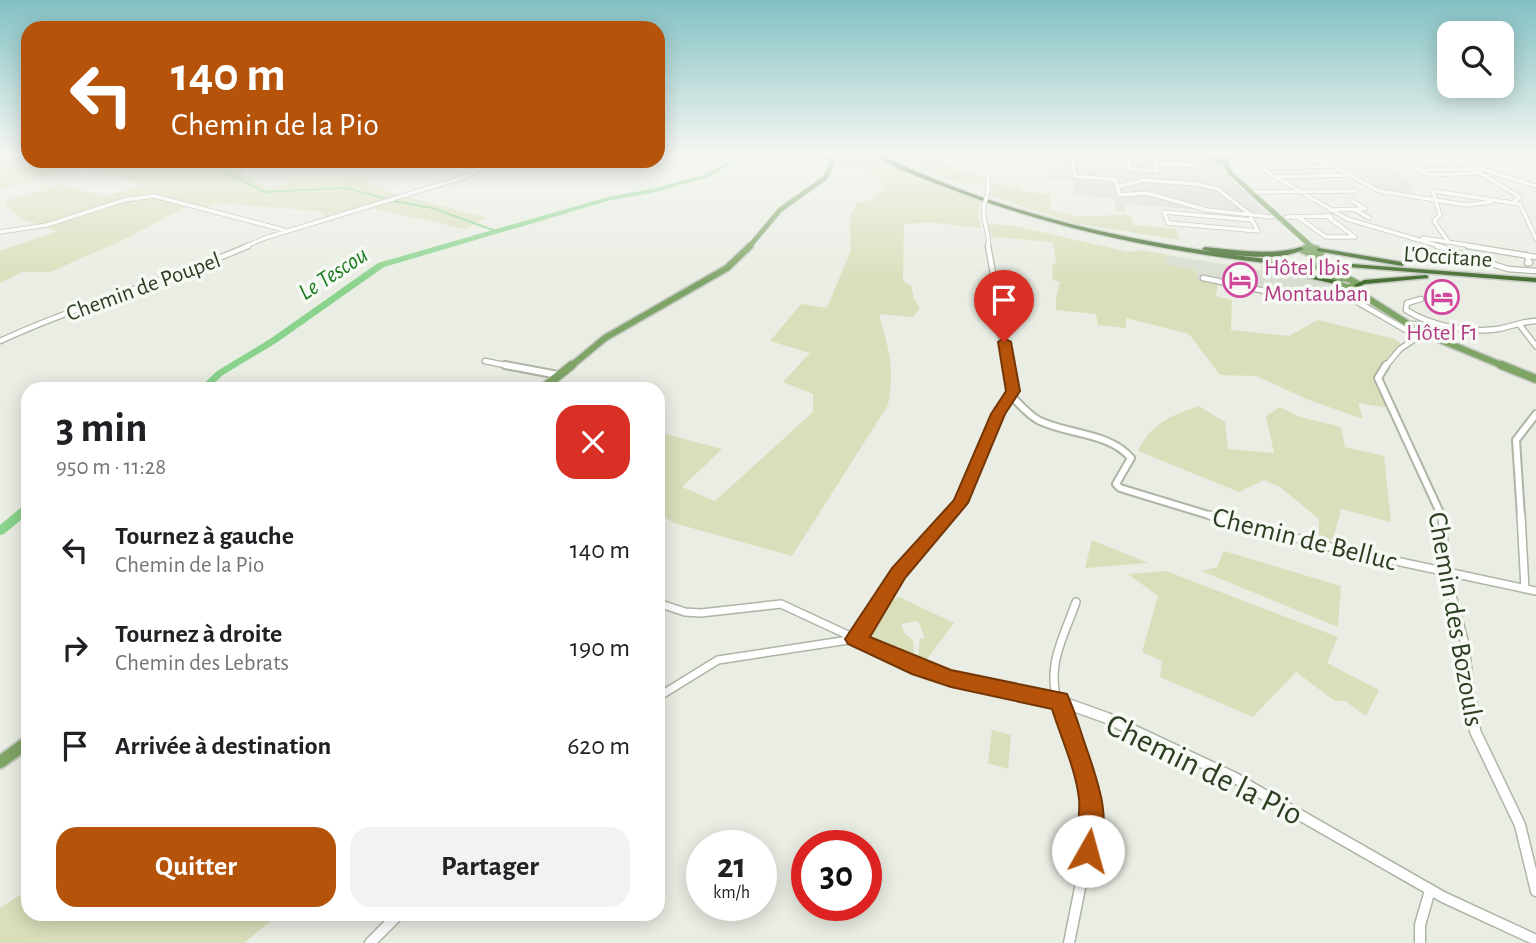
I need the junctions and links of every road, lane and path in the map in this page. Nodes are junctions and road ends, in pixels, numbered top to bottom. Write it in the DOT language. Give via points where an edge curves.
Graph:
graph roads {
  1 [pos="154,196"];
  2 [pos="154,196"];
  3 [pos="404,196"];
  4 [pos="799,196"];
  5 [pos="978,196"];
  6 [pos="984,196"];
  7 [pos="987,196"];
  8 [pos="1160,196"];
  9 [pos="1226,196"];
  10 [pos="1250,196"];
  11 [pos="1254,196"];
  12 [pos="1306,196"];
  13 [pos="1411,196"];
  14 [pos="1435,196"];
  15 [pos="1472,196"];
  16 [pos="1517,196"];
  17 [pos="1351,200"];
  18 [pos="1436,200"];
  19 [pos="1514,201"];
  20 [pos="1491,202"];
  21 [pos="1355,209"];
  22 [pos="1328,210"];
  23 [pos="1246,213"];
  24 [pos="1269,214"];
  25 [pos="1286,216"];
  26 [pos="1340,216"];
  27 [pos="1298,217"];
  28 [pos="1328,217"];
  29 [pos="1369,218"];
  30 [pos="1252,220"];
  31 [pos="1530,227"];
  32 [pos="1072,228"];
  33 [pos="1536,229"];
  34 [pos="1090,230"];
  35 [pos="286,231"];
  36 [pos="1292,231"];
  37 [pos="0,232"];
  38 [pos="1401,235"];
  39 [pos="1536,239"];
  40 [pos="1448,241"];
  41 [pos="1310,250"];
  42 [pos="1526,255"];
  43 [pos="1536,257"];
  44 [pos="1527,264"];
  45 [pos="1314,265"];
  46 [pos="1536,271"];
  47 [pos="1203,278"];
  48 [pos="1347,278"];
  49 [pos="1492,278"];
  50 [pos="1536,281"];
  51 [pos="1339,285"];
  52 [pos="1358,286"];
  53 [pos="1421,299"];
  54 [pos="1391,314"];
  55 [pos="1536,321"];
  56 [pos="1519,324"];
  57 [pos="1427,325"];
  58 [pos="0,341"];
  59 [pos="1452,345"];
  60 [pos="1536,346"];
  61 [pos="485,361"];
  62 [pos="558,375"];
  63 [pos="1536,379"];
  64 [pos="550,382"];
  65 [pos="1011,396"];
  66 [pos="1536,414"];
  67 [pos="1446,573"];
  68 [pos="1525,589"];
  69 [pos="1536,591"];
  70 [pos="1076,602"];
  71 [pos="665,606"];
  72 [pos="855,639"];
  73 [pos="665,693"];
  74 [pos="1060,701"];
  75 [pos="21,747"];
  76 [pos="0,762"];
  77 [pos="1430,890"];
  78 [pos="1536,891"];
  79 [pos="392,921"];
  80 [pos="1536,940"];
  81 [pos="370,943"];
  82 [pos="1069,943"];
  83 [pos="1420,943"];
  1 -- 35 [label="street"];
  2 -- 37 [label="street" via="124,200 47,225"];
  3 -- 35 [label="street, Chemin de Poupel"];
  4 -- 62 [label="main road" via="780,210 732,263 610,335"];
  5 -- 32 [label="highway, L'Occitane"];
  6 -- 34 [label="highway, L'Occitane"];
  7 -- 65 [label="street, bridge" via="982,218 990,238 995,284 990,307 995,329 1004,342"];
  8 -- 23 [label="street" via="1207,210"];
  9 -- 23 [label="street"];
  10 -- 24 [label="main road"];
  11 -- 36 [label="main road"];
  12 -- 22 [label="street"];
  13 -- 18 [label="street"];
  14 -- 18 [label="street"];
  15 -- 20 [label="street"];
  16 -- 19 [label="street" via="1520,198"];
  17 -- 21 [label="street" via="1365,209"];
  18 -- 20 [label="street" via="1476,206"];
  18 -- 40 [label="street" via="1440,215 1434,221"];
  19 -- 20 [label="street"];
  19 -- 31 [label="street" via="1525,210"];
  21 -- 22 [label="street"];
  21 -- 29 [label="street"];
  22 -- 26 [label="street"];
  23 -- 24 [label="street"];
  23 -- 30 [label="street"];
  24 -- 36 [label="street"];
  24 -- 41 [label="main road"];
  25 -- 27 [label="street"];
  26 -- 28 [label="street"];
  26 -- 38 [label="street"];
  27 -- 28 [label="street"];
  27 -- 28 [label="street" via="1326,237 1355,237"];
  30 -- 30 [label="street" via="1258,231 1168,223 1164,212"];
  31 -- 33 [label="street"];
  31 -- 39 [label="street"];
  32 -- 45 [label="highway, L'Occitane" via="1172,250"];
  32 -- 51 [label="highway" via="1166,253 1274,269"];
  34 -- 41 [label="highway" via="1211,249"];
  34 -- 45 [label="highway, L'Occitane" via="1182,249"];
  35 -- 58 [label="street, Chemin de Poupel"];
  36 -- 41 [label="main road"];
  38 -- 40 [label="street"];
  38 -- 46 [label="street" via="1508,269"];
  40 -- 42 [label="street"];
  41 -- 48 [label="main road"];
  41 -- 49 [label="highway"];
  41 -- 51 [label="main road" via="1334,273"];
  42 -- 43 [label="street"];
  42 -- 44 [label="street"];
  45 -- 49 [label="highway, L'Occitane, bridge"];
  47 -- 51 [label="street" via="1330,300"];
  48 -- 51 [label="main road"];
  48 -- 52 [label="main road"];
  49 -- 50 [label="highway, L'Occitane"];
  49 -- 52 [label="highway" via="1416,277"];
  51 -- 52 [label="main road"];
  51 -- 54 [label="main road"];
  51 -- 67 [label="street, Chemin des Bozouls" via="1418,337 1407,342 1378,378 1441,512"];
  52 -- 57 [label="main road" via="1413,324"];
  53 -- 57 [label="street" via="1407,303 1406,310"];
  54 -- 57 [label="main road"];
  54 -- 59 [label="main road"];
  55 -- 56 [label="street"];
  56 -- 57 [label="street" via="1479,330"];
  56 -- 60 [label="street"];
  57 -- 59 [label="main road"];
  59 -- 63 [label="main road"];
  61 -- 62 [label="street"];
  62 -- 64 [label="main road"];
  65 -- 67 [label="street, Chemin de Belluc" via="1037,419 1128,452 1131,458 1117,485 1227,519"];
  65 -- 72 [label="street" via="998,414 960,503 899,573"];
  66 -- 68 [label="street" via="1516,440"];
  67 -- 68 [label="street, Chemin de Belluc"];
  67 -- 78 [label="street, Chemin des Bozouls" via="1465,645 1475,731 1520,825"];
  68 -- 69 [label="street, Chemin de Belluc"];
  70 -- 74 [label="street" via="1052,669 1053,689"];
  71 -- 72 [label="street, Chemin de la Pio" via="703,613 781,604"];
  72 -- 73 [label="street" via="718,660"];
  72 -- 74 [label="street, Chemin de la Pio" via="951,678"];
  74 -- 77 [label="street, Chemin de la Pio" via="1235,778"];
  74 -- 82 [label="street" via="1091,797 1092,828"];
  75 -- 76 [label="main road"];
  77 -- 80 [label="street, Chemin de la Pio"];
  77 -- 83 [label="street"];
  79 -- 81 [label="street"];
}
